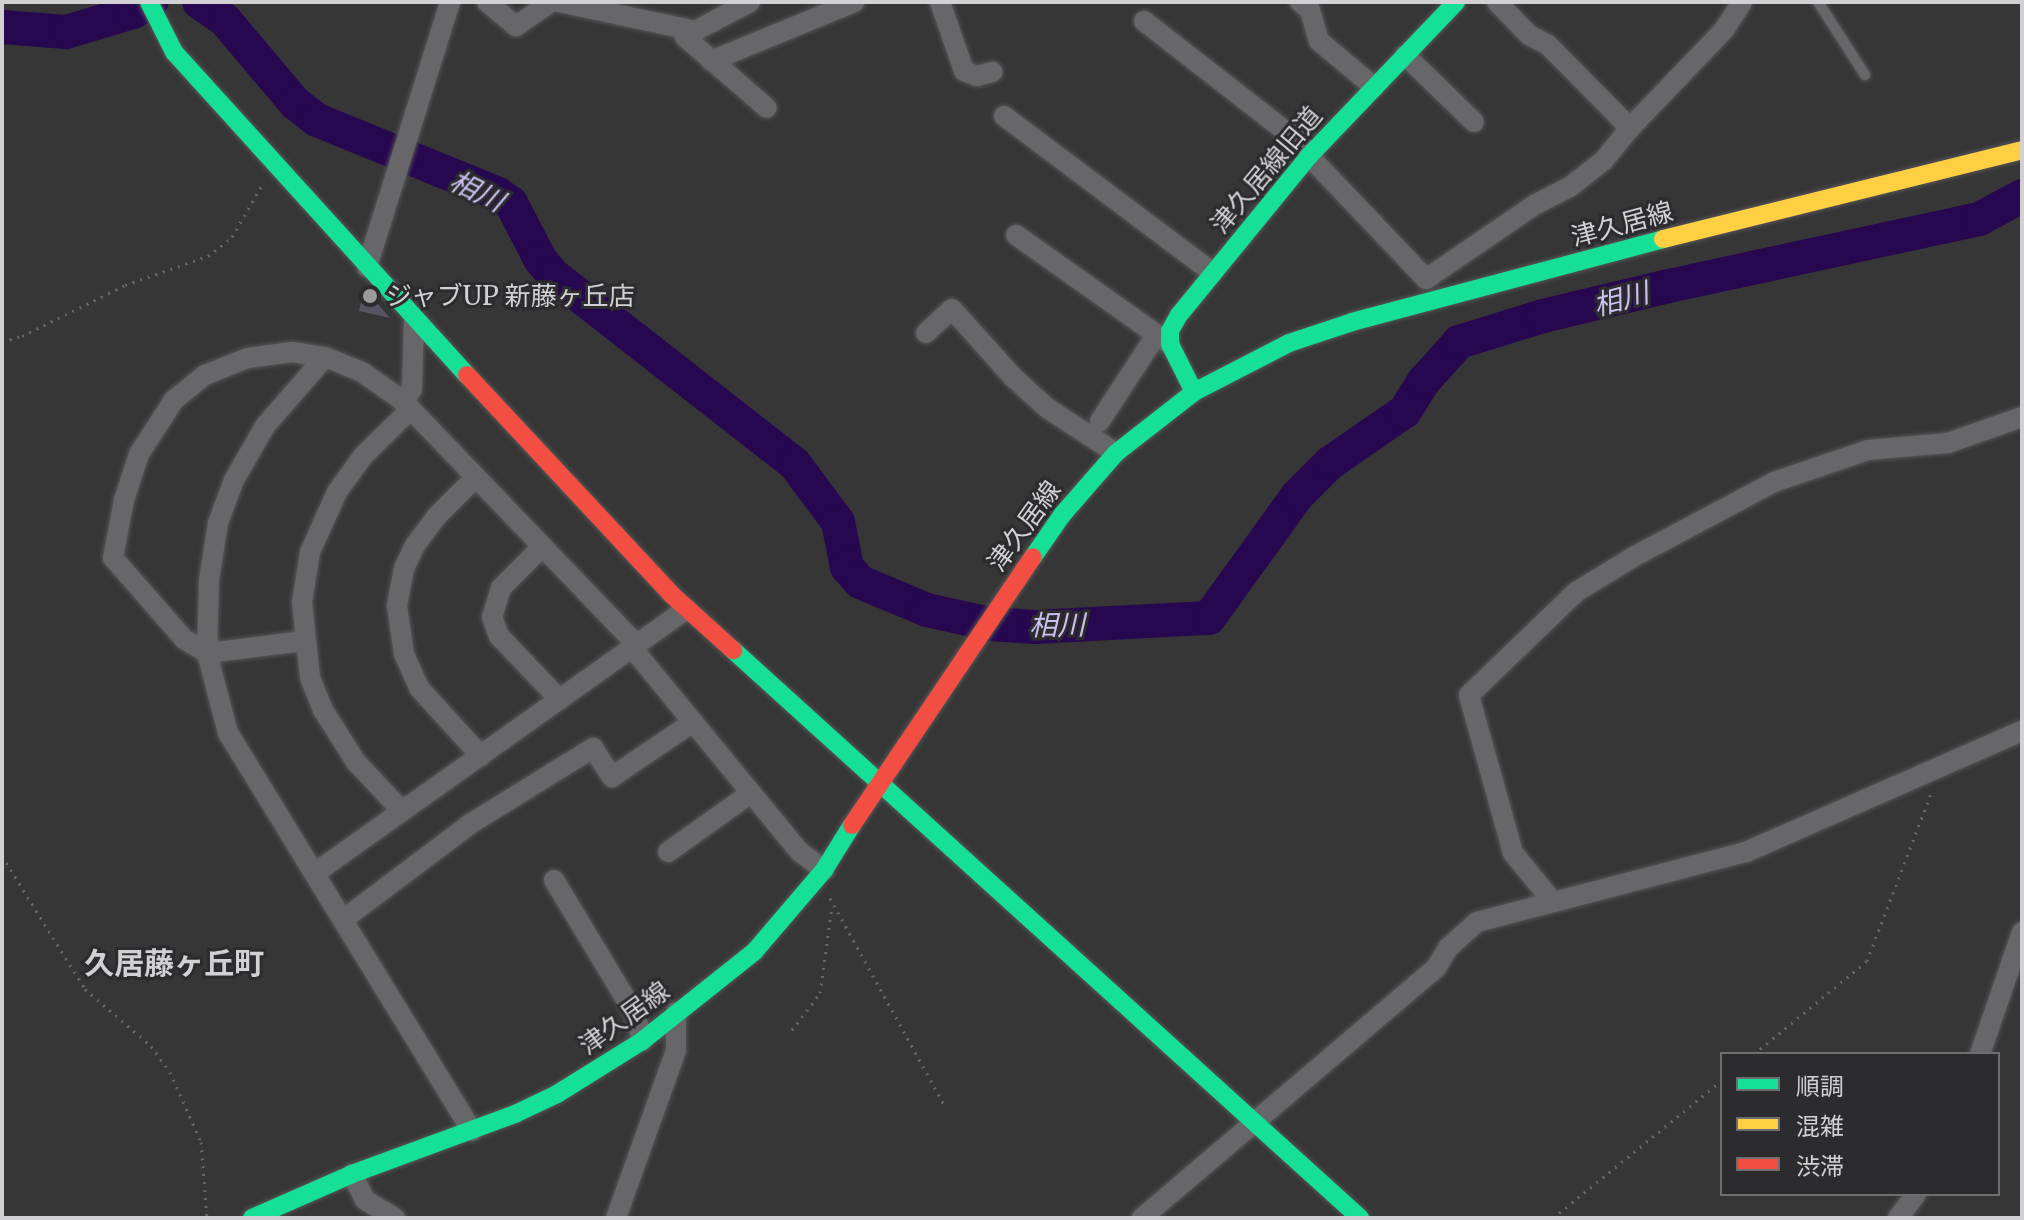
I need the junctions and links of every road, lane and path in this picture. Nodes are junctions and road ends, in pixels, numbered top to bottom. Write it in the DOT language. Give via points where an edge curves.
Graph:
graph roads {
  1 [pos="450,2"];
  2 [pos="487,2"];
  3 [pos="551,2"];
  4 [pos="559,2"];
  5 [pos="750,2"];
  6 [pos="854,2"];
  7 [pos="940,2"];
  8 [pos="1300,2"];
  9 [pos="1456,2"];
  10 [pos="1497,2"];
  11 [pos="1742,2"];
  12 [pos="1818,2"];
  13 [pos="152,9"];
  14 [pos="1144,21"];
  15 [pos="682,28"];
  16 [pos="1405,55"];
  17 [pos="711,61"];
  18 [pos="992,72"];
  19 [pos="1865,75"];
  20 [pos="1374,87"];
  21 [pos="767,108"];
  22 [pos="1004,116"];
  23 [pos="1474,122"];
  24 [pos="1630,128"];
  25 [pos="2022,150"];
  26 [pos="1310,154"];
  27 [pos="274,164"];
  28 [pos="1016,235"];
  29 [pos="367,267"];
  30 [pos="1213,273"];
  31 [pos="1426,279"];
  32 [pos="1432,301"];
  33 [pos="414,319"];
  34 [pos="926,333"];
  35 [pos="1163,341"];
  36 [pos="2,342"];
  37 [pos="325,357"];
  38 [pos="1194,392"];
  39 [pos="407,405"];
  40 [pos="2022,417"];
  41 [pos="1100,421"];
  42 [pos="1116,453"];
  43 [pos="475,478"];
  44 [pos="542,547"];
  45 [pos="687,609"];
  46 [pos="304,641"];
  47 [pos="636,647"];
  48 [pos="207,653"];
  49 [pos="560,700"];
  50 [pos="693,722"];
  51 [pos="2022,731"];
  52 [pos="481,756"];
  53 [pos="1941,766"];
  54 [pos="879,782"];
  55 [pos="751,793"];
  56 [pos="402,811"];
  57 [pos="668,852"];
  58 [pos="2,856"];
  59 [pos="824,870"];
  60 [pos="315,873"];
  61 [pos="554,880"];
  62 [pos="1553,902"];
  63 [pos="832,906"];
  64 [pos="344,919"];
  65 [pos="2020,941"];
  66 [pos="676,1012"];
  67 [pos="792,1030"];
  68 [pos="642,1041"];
  69 [pos="1756,1052"];
  70 [pos="1981,1052"];
  71 [pos="1720,1082"];
  72 [pos="945,1106"];
  73 [pos="1255,1122"];
  74 [pos="472,1131"];
  75 [pos="352,1174"];
  76 [pos="1914,1196"];
  77 [pos="207,1218"];
  78 [pos="252,1218"];
  79 [pos="395,1218"];
  80 [pos="616,1218"];
  81 [pos="1142,1218"];
  82 [pos="1360,1218"];
  83 [pos="1553,1218"];
  84 [pos="1898,1218"];
  1 -- 29 [label="street"];
  2 -- 3 [label="street" via="516,26"];
  4 -- 15 [label="street"];
  5 -- 15 [label="street" via="695,31"];
  6 -- 17 [label="street"];
  7 -- 18 [label="street" via="964,71 977,76"];
  8 -- 20 [label="street" via="1310,10 1319,41"];
  9 -- 16 [label="street, 津久居線旧道"];
  10 -- 24 [label="street"];
  11 -- 24 [label="street" via="1724,30"];
  12 -- 19 [label="lane"];
  13 -- 27 [label="street" via="174,52"];
  14 -- 26 [label="street"];
  15 -- 17 [label="street"];
  16 -- 20 [label="street, 津久居線旧道"];
  16 -- 23 [label="street"];
  17 -- 21 [label="street"];
  20 -- 26 [label="street, 津久居線旧道"];
  22 -- 30 [label="street"];
  24 -- 31 [label="street" via="1604,160 1571,186"];
  25 -- 32 [label="street, 津久居線"];
  26 -- 30 [label="street, 津久居線旧道"];
  26 -- 31 [label="street"];
  27 -- 29 [label="street"];
  27 -- 36 [label="path" via="232,237 208,256 125,285"];
  28 -- 35 [label="street"];
  29 -- 33 [label="street"];
  30 -- 35 [label="street, 津久居線旧道"];
  31 -- 32 [label="street"];
  32 -- 38 [label="street, 津久居線" via="1289,343"];
  33 -- 39 [label="street"];
  33 -- 45 [label="street"];
  34 -- 42 [label="street" via="952,309 1047,408"];
  35 -- 38 [label="street"];
  35 -- 41 [label="street"];
  37 -- 39 [label="street" via="362,372"];
  37 -- 48 [label="street" via="274,414 234,480 211,553"];
  37 -- 48 [label="street" via="264,354 205,375 167,408 139,454 113,558 184,639"];
  38 -- 42 [label="street, 津久居線"];
  39 -- 43 [label="street"];
  39 -- 46 [label="street" via="352,469 324,516 302,591"];
  40 -- 62 [label="street" via="1948,443 1868,450 1774,482 1576,592 1469,695 1513,853"];
  42 -- 54 [label="street, 津久居線" via="1062,515"];
  43 -- 44 [label="street"];
  43 -- 52 [label="street" via="415,545 397,606 404,654 419,688"];
  44 -- 47 [label="street"];
  44 -- 49 [label="street" via="501,588 492,617 499,636"];
  45 -- 47 [label="street"];
  45 -- 54 [label="street"];
  46 -- 48 [label="street"];
  46 -- 56 [label="street" via="313,685 337,737"];
  47 -- 49 [label="street"];
  47 -- 50 [label="street"];
  48 -- 60 [label="street" via="228,733"];
  49 -- 52 [label="street"];
  50 -- 55 [label="street"];
  50 -- 64 [label="street" via="612,777 593,748 470,824"];
  51 -- 53 [label="street"];
  52 -- 56 [label="street"];
  53 -- 62 [label="street" via="1746,852"];
  53 -- 69 [label="path" via="1867,961"];
  54 -- 59 [label="street, 津久居線"];
  54 -- 73 [label="street"];
  55 -- 57 [label="street"];
  55 -- 59 [label="street" via="800,852"];
  56 -- 60 [label="street"];
  58 -- 77 [label="path" via="85,989 151,1046 170,1072 201,1142"];
  59 -- 63 [label="path"];
  59 -- 66 [label="street, 津久居線" via="754,952"];
  60 -- 64 [label="street"];
  61 -- 68 [label="street" via="636,1016"];
  62 -- 73 [label="street" via="1477,922 1436,968"];
  63 -- 67 [label="path" via="820,993"];
  63 -- 72 [label="path"];
  64 -- 74 [label="street"];
  65 -- 70 [label="street"];
  66 -- 68 [label="street, 津久居線"];
  66 -- 80 [label="street" via="676,1050"];
  68 -- 74 [label="street, 津久居線" via="557,1094"];
  71 -- 83 [label="path"];
  73 -- 81 [label="street"];
  73 -- 82 [label="street"];
  74 -- 75 [label="street, 津久居線"];
  75 -- 78 [label="street, 津久居線"];
  75 -- 79 [label="street" via="365,1200"];
  76 -- 84 [label="street"];
}
